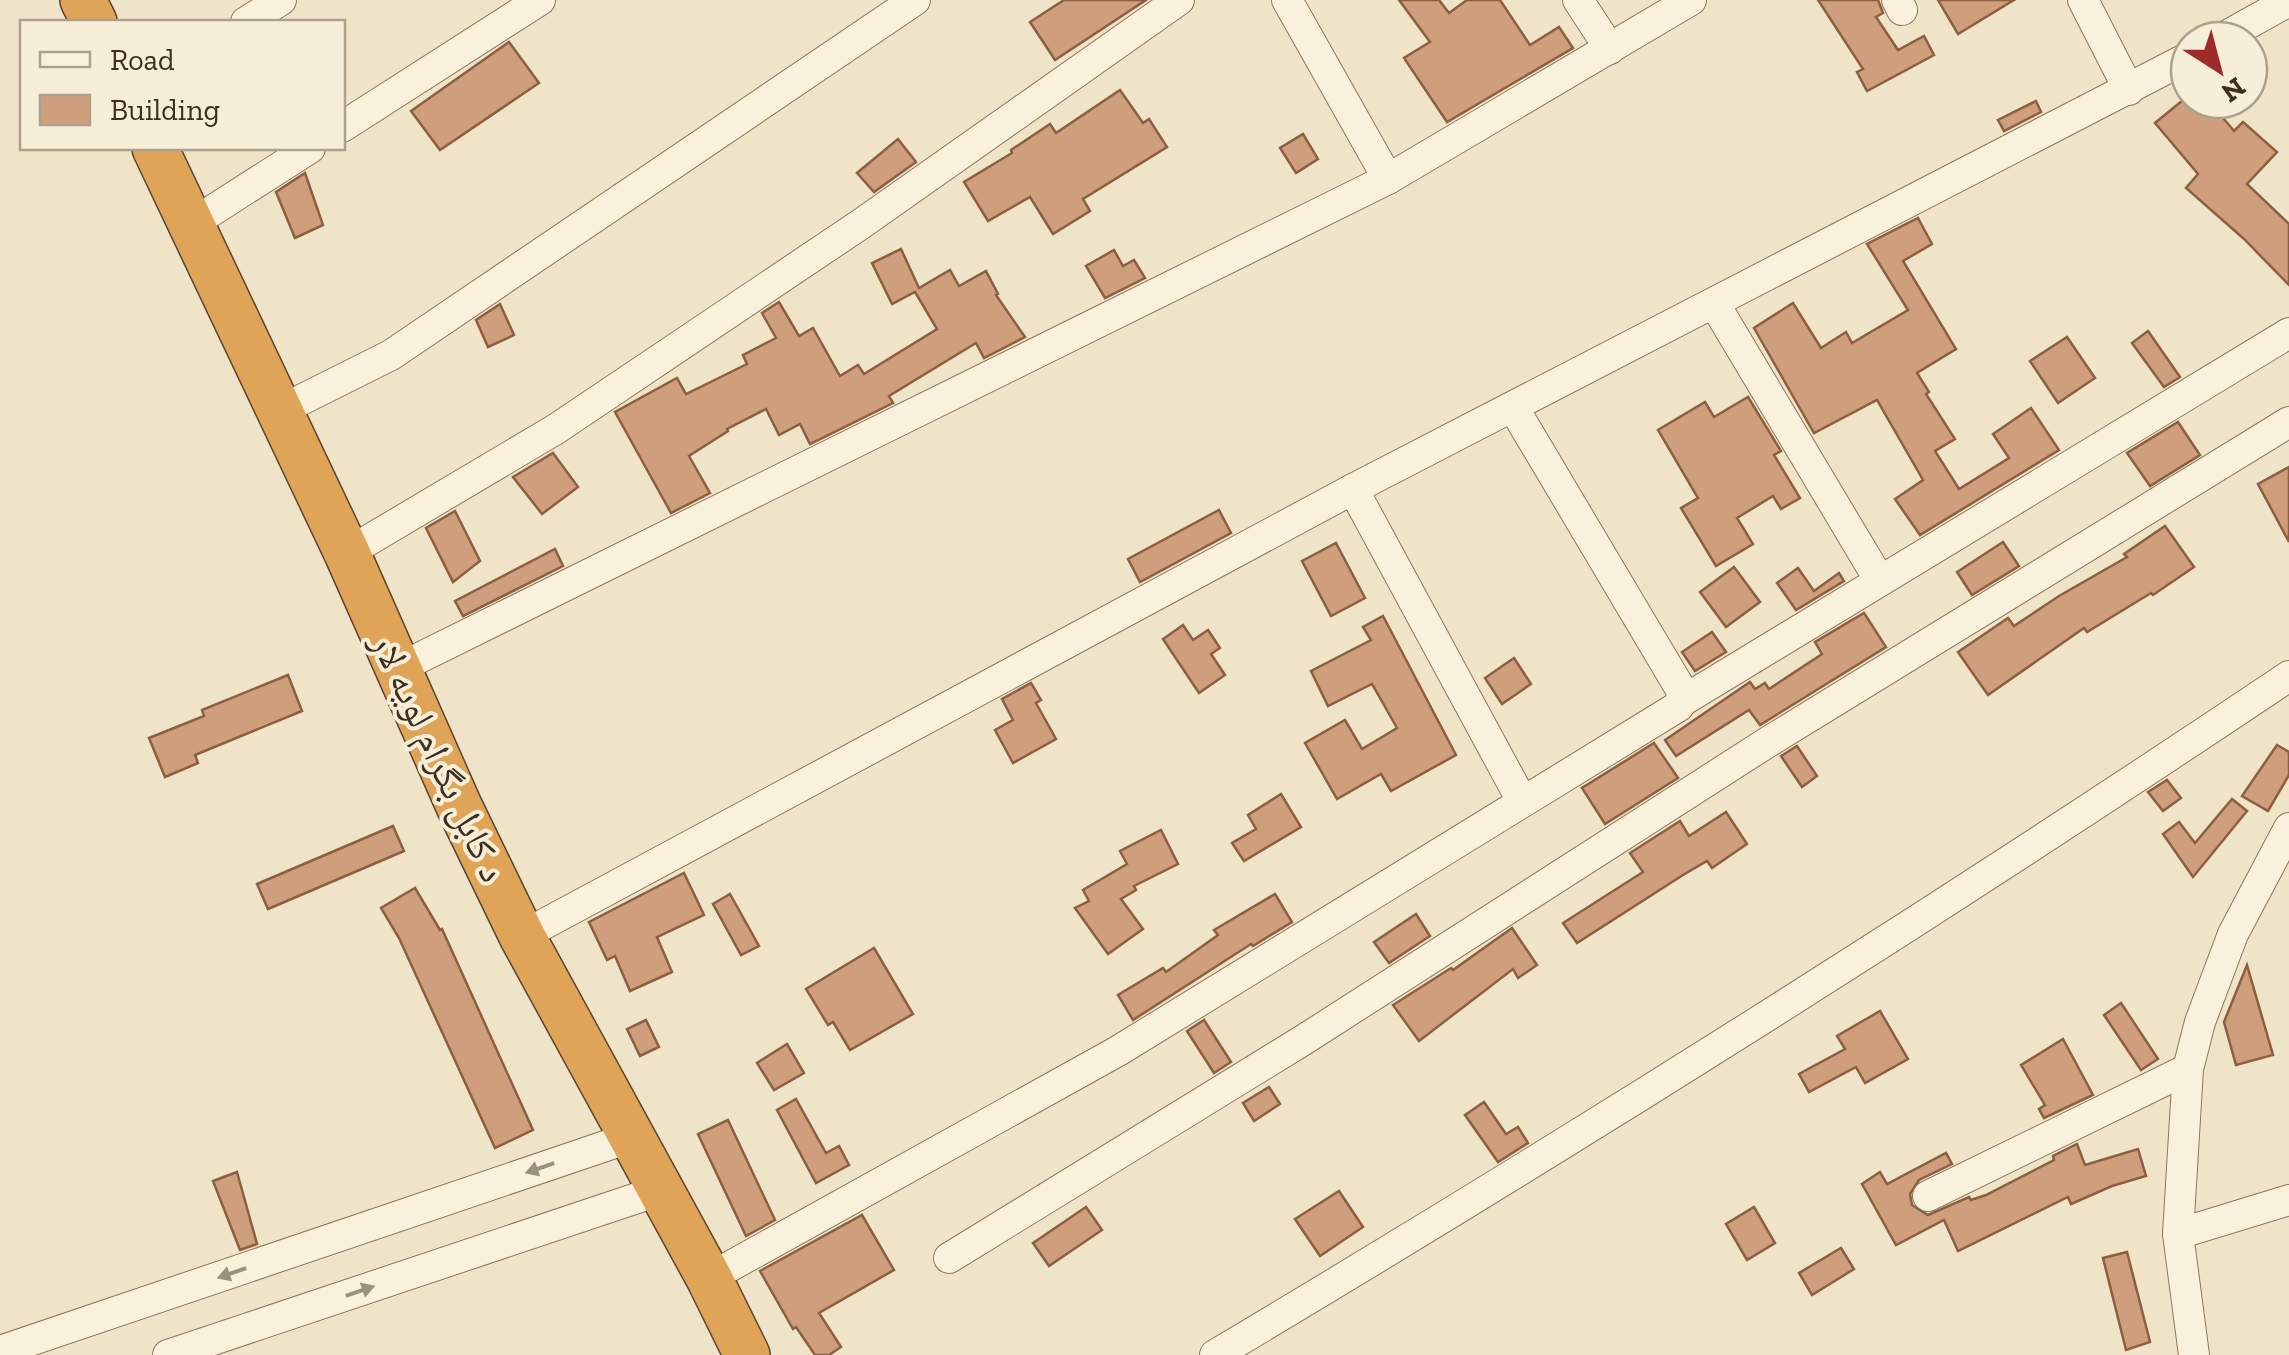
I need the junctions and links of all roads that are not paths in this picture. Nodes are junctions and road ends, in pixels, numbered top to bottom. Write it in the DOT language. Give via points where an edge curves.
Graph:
graph roads {
  1 [pos="281,0"];
  2 [pos="540,0"];
  3 [pos="915,0"];
  4 [pos="1178,0"];
  5 [pos="1287,0"];
  6 [pos="1578,0"];
  7 [pos="1691,0"];
  8 [pos="2083,0"];
  9 [pos="2289,2"];
  10 [pos="249,20"];
  11 [pos="2256,20"];
  12 [pos="1610,49"];
  13 [pos="2169,68"];
  14 [pos="2129,90"];
  15 [pos="345,125"];
  16 [pos="156,150"];
  17 [pos="307,150"];
  18 [pos="1388,180"];
  19 [pos="193,223"];
  20 [pos="1714,303"];
  21 [pos="2289,332"];
  22 [pos="1513,407"];
  23 [pos="279,410"];
  24 [pos="2289,422"];
  25 [pos="1353,489"];
  26 [pos="347,554"];
  27 [pos="1880,581"];
  28 [pos="398,669"];
  29 [pos="2289,676"];
  30 [pos="1684,700"];
  31 [pos="1522,801"];
  32 [pos="2289,828"];
  33 [pos="522,936"];
  34 [pos="2188,1069"];
  35 [pos="632,1136"];
  36 [pos="661,1190"];
  37 [pos="1928,1196"];
  38 [pos="2289,1200"];
  39 [pos="2178,1234"];
  40 [pos="949,1258"];
  41 [pos="710,1278"];
  42 [pos="0,1352"];
  43 [pos="168,1355"];
  44 [pos="748,1355"];
  45 [pos="1214,1355"];
  46 [pos="2194,1355"];
  1 -- 10 [label="street"];
  2 -- 15 [label="street"];
  3 -- 23 [label="street" via="390,355"];
  4 -- 26 [label="street" via="556,428"];
  5 -- 18 [label="street"];
  6 -- 12 [label="street"];
  7 -- 12 [label="street"];
  8 -- 14 [label="street"];
  9 -- 11 [label="street"];
  12 -- 18 [label="street"];
  13 -- 14 [label="street"];
  14 -- 20 [label="street"];
  16 -- 19 [label="highway, د کابل بگرام لویه لار"];
  17 -- 19 [label="street"];
  18 -- 28 [label="street"];
  19 -- 23 [label="highway, د کابل بگرام لویه لار"];
  20 -- 22 [label="street"];
  20 -- 27 [label="street"];
  21 -- 27 [label="street"];
  22 -- 25 [label="street"];
  22 -- 30 [label="street"];
  23 -- 26 [label="highway, د کابل بگرام لویه لار"];
  24 -- 40 [label="street"];
  25 -- 31 [label="street"];
  25 -- 33 [label="street"];
  26 -- 28 [label="highway, د کابل بگرام لویه لار"];
  27 -- 30 [label="street"];
  28 -- 33 [label="highway, د کابل بگرام لویه لار"];
  29 -- 45 [label="street" via="2010,863 1496,1187"];
  30 -- 31 [label="street"];
  31 -- 41 [label="street" via="1118,1051"];
  32 -- 34 [label="street" via="2233,934"];
  33 -- 35 [label="highway, د کابل بگرام لویه لار"];
  34 -- 37 [label="street"];
  34 -- 39 [label="street"];
  35 -- 36 [label="highway, د کابل بگرام لویه لار"];
  35 -- 42 [label="street, one-way"];
  36 -- 41 [label="highway, د کابل بگرام لویه لار"];
  43 -- 36 [label="street, one-way"];
  38 -- 39 [label="street"];
  39 -- 46 [label="street"];
  41 -- 44 [label="highway, د کابل بگرام لویه لار"];
}
